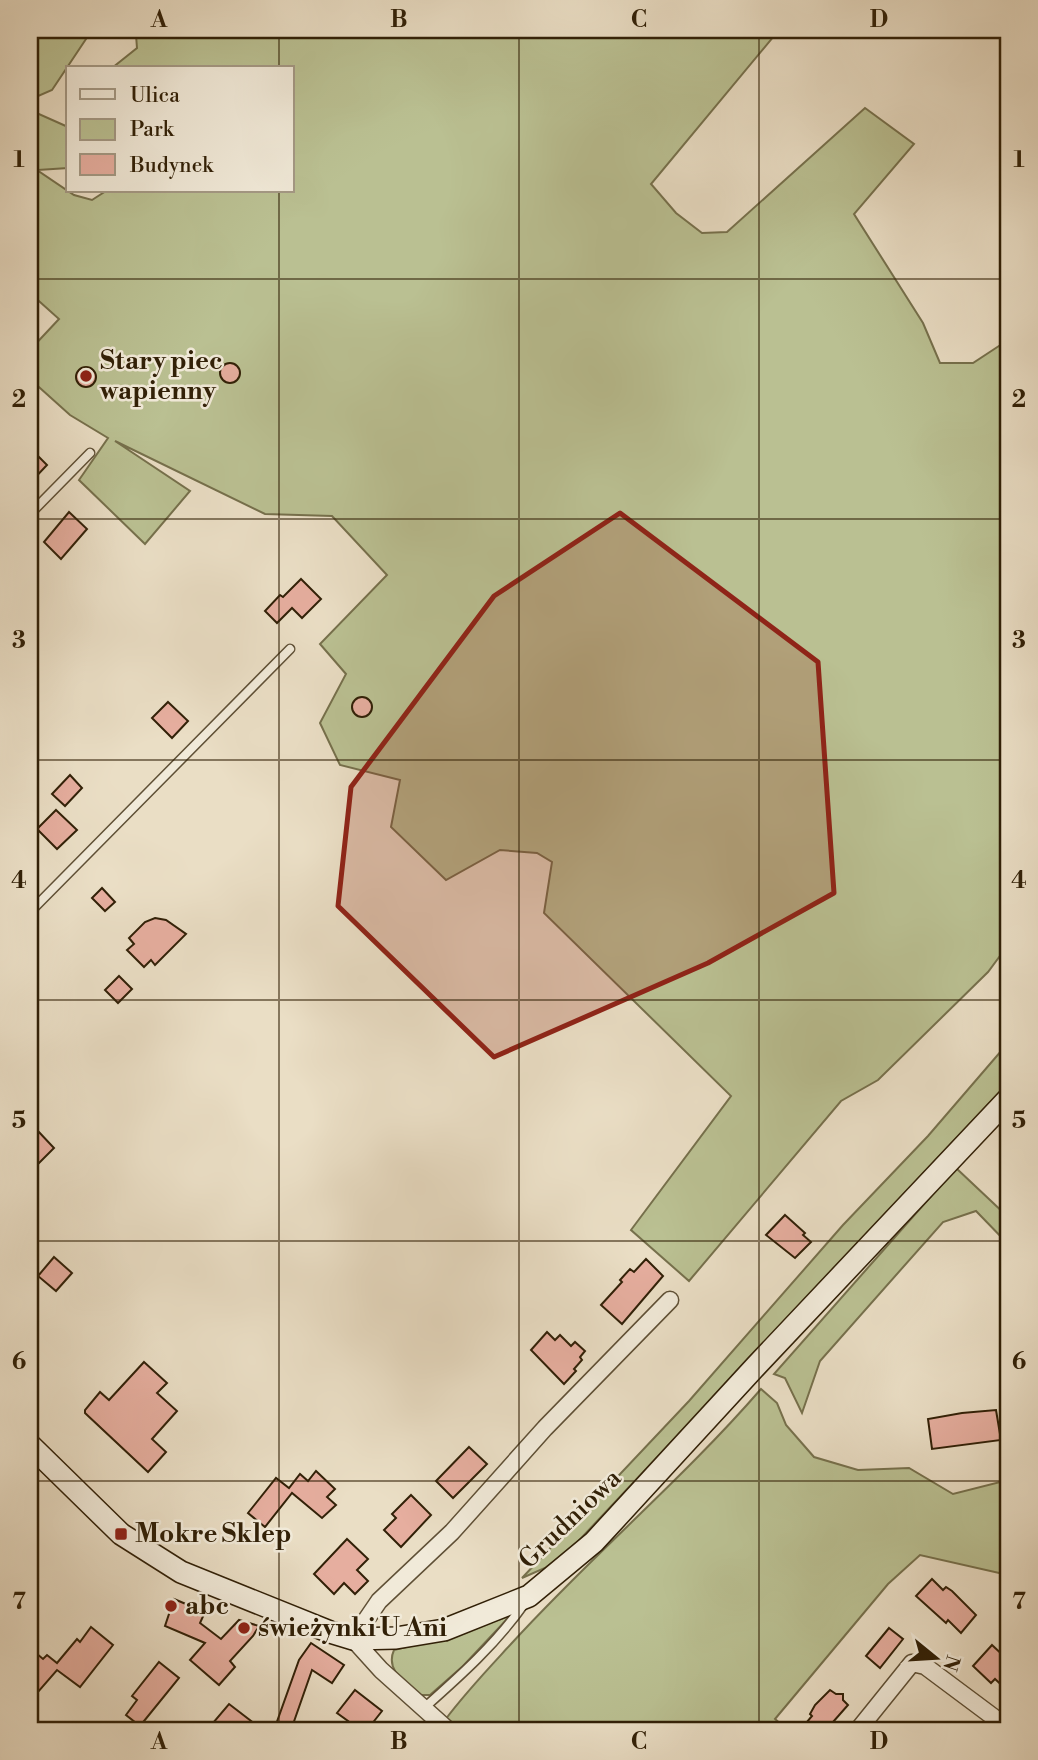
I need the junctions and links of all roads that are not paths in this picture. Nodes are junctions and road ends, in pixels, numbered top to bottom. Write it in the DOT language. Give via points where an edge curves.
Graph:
graph roads {
  1 [pos="90,453"];
  2 [pos="30,514"];
  3 [pos="290,649"];
  4 [pos="30,912"];
  5 [pos="1008,1099"];
  6 [pos="670,1300"];
  7 [pos="30,1445"];
  8 [pos="530,1596"];
  9 [pos="353,1639"];
  10 [pos="424,1709"];
  11 [pos="996,1719"];
  12 [pos="448,1730"];
  13 [pos="858,1730"];
  1 -- 2 [label="lane"];
  3 -- 4 [label="lane"];
  5 -- 8 [label="street, Grudniowa" via="594,1542"];
  6 -- 9 [label="street" via="452,1532 379,1601"];
  7 -- 9 [label="street, Grudniowa" via="121,1534 181,1572"];
  8 -- 9 [label="street, Grudniowa" via="444,1630"];
  8 -- 10 [label="lane" via="477,1660"];
  9 -- 10 [label="street"];
  10 -- 12 [label="street"];
  11 -- 13 [label="street" via="925,1666 912,1663"];
}
